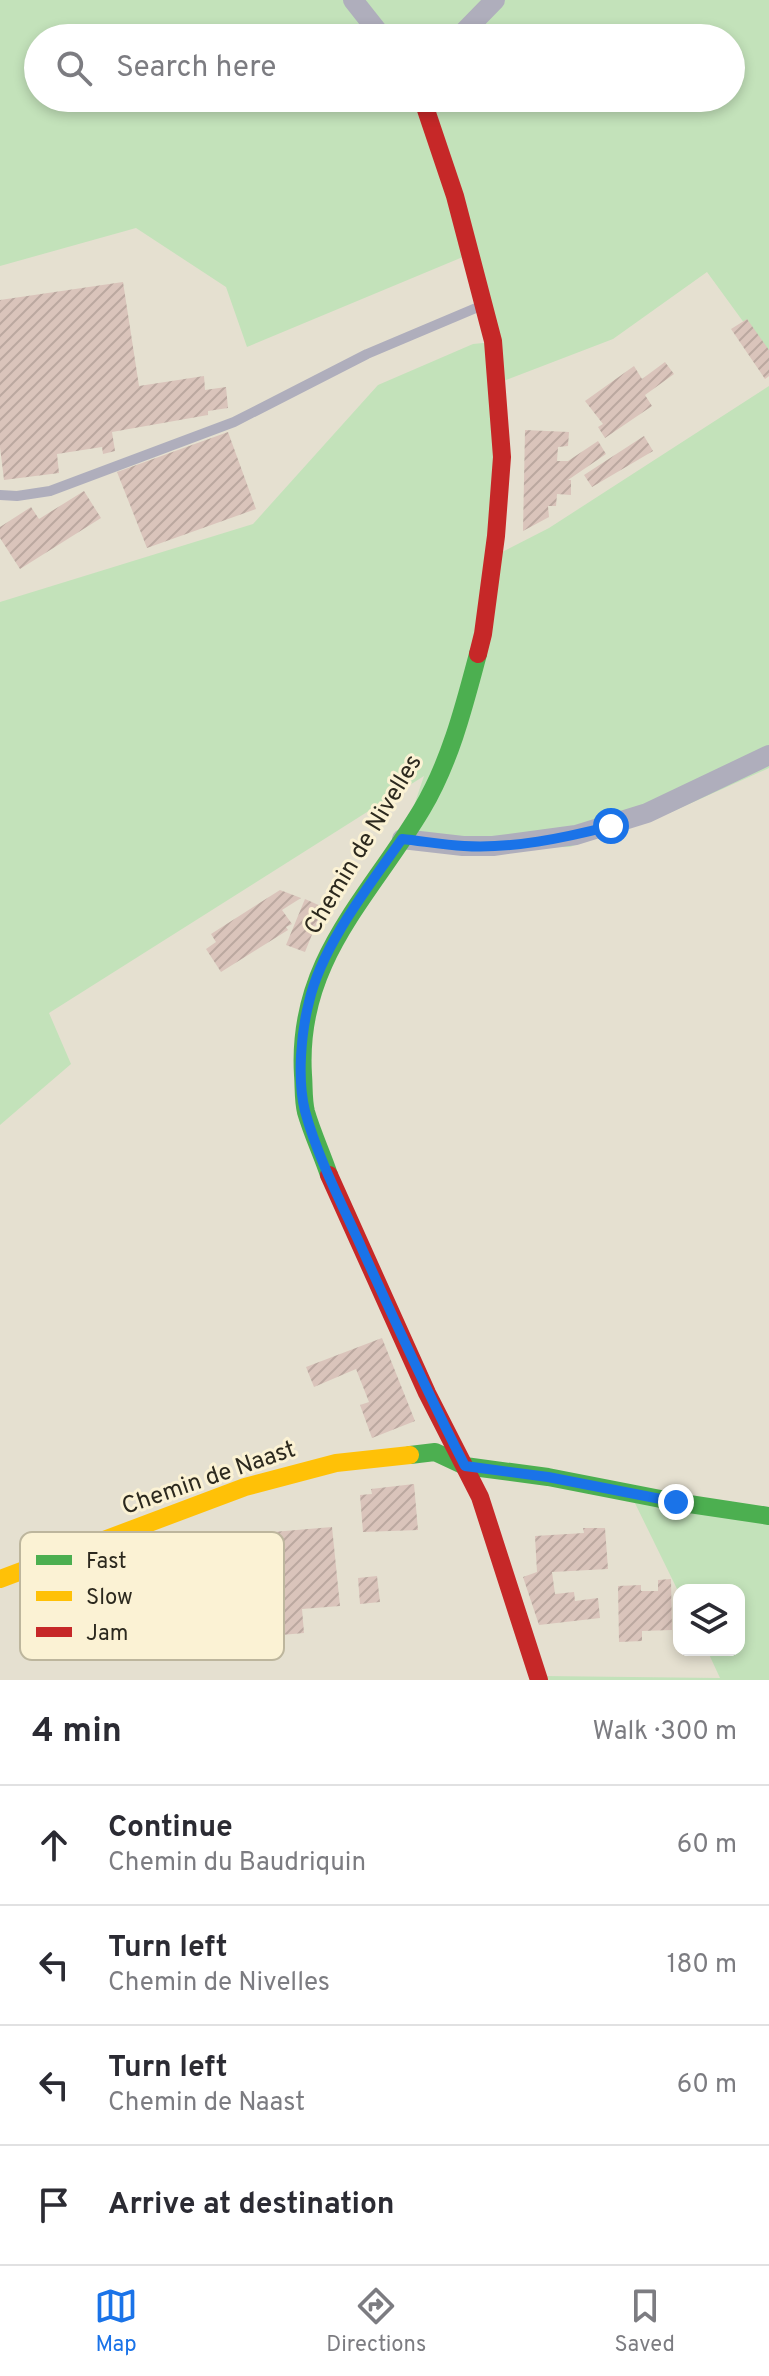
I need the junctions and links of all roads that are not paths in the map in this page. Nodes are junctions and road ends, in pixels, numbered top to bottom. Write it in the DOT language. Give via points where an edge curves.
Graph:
graph roads {
  1 [pos="353,0"];
  2 [pos="495,0"];
  3 [pos="372,24"];
  4 [pos="472,24"];
  5 [pos="427,112"];
  6 [pos="483,304"];
  7 [pos="0,495"];
  8 [pos="769,755"];
  9 [pos="402,839"];
  10 [pos="465,1466"];
  11 [pos="769,1516"];
  12 [pos="125,1532"];
  13 [pos="20,1571"];
  14 [pos="0,1579"];
  15 [pos="539,1680"];
  1 -- 3 [label="street"];
  2 -- 4 [label="street"];
  5 -- 6 [label="street, Chemin de Nivelles"];
  6 -- 7 [label="lane" via="367,354 234,422 50,491"];
  6 -- 9 [label="street, Chemin de Nivelles" via="493,341 502,457 483,634 444,766"];
  8 -- 9 [label="street" via="647,813 576,835 493,846"];
  9 -- 10 [label="street, Chemin de Nivelles" via="349,914 309,1000 301,1046 305,1109 333,1185"];
  10 -- 11 [label="street, Chemin de Naast"];
  10 -- 12 [label="street, Chemin de Naast" via="435,1452 336,1463 245,1487"];
  10 -- 15 [label="street, Chemin de Nivelles" via="485,1511"];
  13 -- 14 [label="street, Chemin de Naast"];
}
